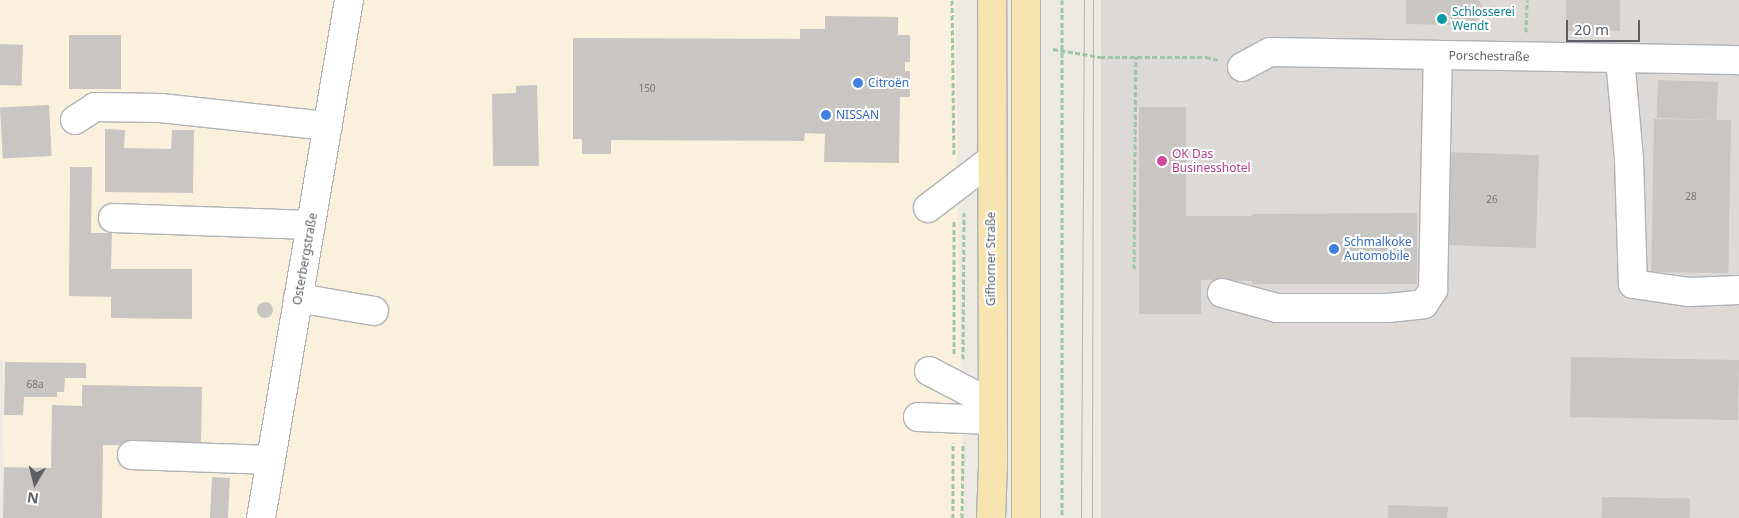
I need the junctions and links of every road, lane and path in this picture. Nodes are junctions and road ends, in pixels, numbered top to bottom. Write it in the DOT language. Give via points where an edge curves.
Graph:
graph roads {
  1 [pos="349,0"];
  2 [pos="952,0"];
  3 [pos="992,0"];
  4 [pos="1026,0"];
  5 [pos="1062,0"];
  6 [pos="1053,49"];
  7 [pos="1061,50"];
  8 [pos="1438,55"];
  9 [pos="1136,57"];
  10 [pos="1620,58"];
  11 [pos="1739,60"];
  12 [pos="1242,67"];
  13 [pos="74,120"];
  14 [pos="328,126"];
  15 [pos="991,160"];
  16 [pos="959,183"];
  17 [pos="928,208"];
  18 [pos="112,218"];
  19 [pos="311,225"];
  20 [pos="1134,269"];
  21 [pos="1739,290"];
  22 [pos="1222,293"];
  23 [pos="298,298"];
  24 [pos="374,311"];
  25 [pos="929,371"];
  26 [pos="958,387"];
  27 [pos="992,412"];
  28 [pos="918,417"];
  29 [pos="958,420"];
  30 [pos="132,455"];
  31 [pos="271,460"];
  32 [pos="261,518"];
  33 [pos="953,518"];
  34 [pos="962,518"];
  35 [pos="991,518"];
  36 [pos="1026,518"];
  37 [pos="1062,518"];
  1 -- 14 [label="street, Osterbergstraße"];
  2 -- 16 [label="path"];
  3 -- 15 [label="main road, Gifhorner Straße"];
  4 -- 36 [label="main road"];
  5 -- 7 [label="path"];
  6 -- 7 [label="path"];
  7 -- 9 [label="path" via="1100,57"];
  7 -- 37 [label="path"];
  8 -- 10 [label="street, Porschestraße"];
  8 -- 12 [label="street, Porschestraße" via="1270,52"];
  8 -- 22 [label="street" via="1433,290 1424,304 1388,308 1277,308"];
  9 -- 12 [label="path" via="1206,57"];
  9 -- 20 [label="path"];
  10 -- 11 [label="street, Porschestraße"];
  10 -- 21 [label="street" via="1629,159 1633,284 1689,292"];
  13 -- 14 [label="street" via="95,107 152,108"];
  14 -- 19 [label="street, Osterbergstraße"];
  15 -- 16 [label="street"];
  15 -- 27 [label="main road, Gifhorner Straße"];
  16 -- 17 [label="street"];
  16 -- 26 [label="path"];
  16 -- 26 [label="path"];
  18 -- 19 [label="street"];
  19 -- 23 [label="street, Osterbergstraße"];
  23 -- 24 [label="street"];
  23 -- 31 [label="street, Osterbergstraße"];
  25 -- 26 [label="street"];
  26 -- 27 [label="street"];
  27 -- 29 [label="street"];
  27 -- 35 [label="main road, Gifhorner Straße"];
  28 -- 29 [label="street"];
  29 -- 33 [label="path"];
  29 -- 34 [label="path"];
  30 -- 31 [label="street"];
  31 -- 32 [label="street, Osterbergstraße"];
}
